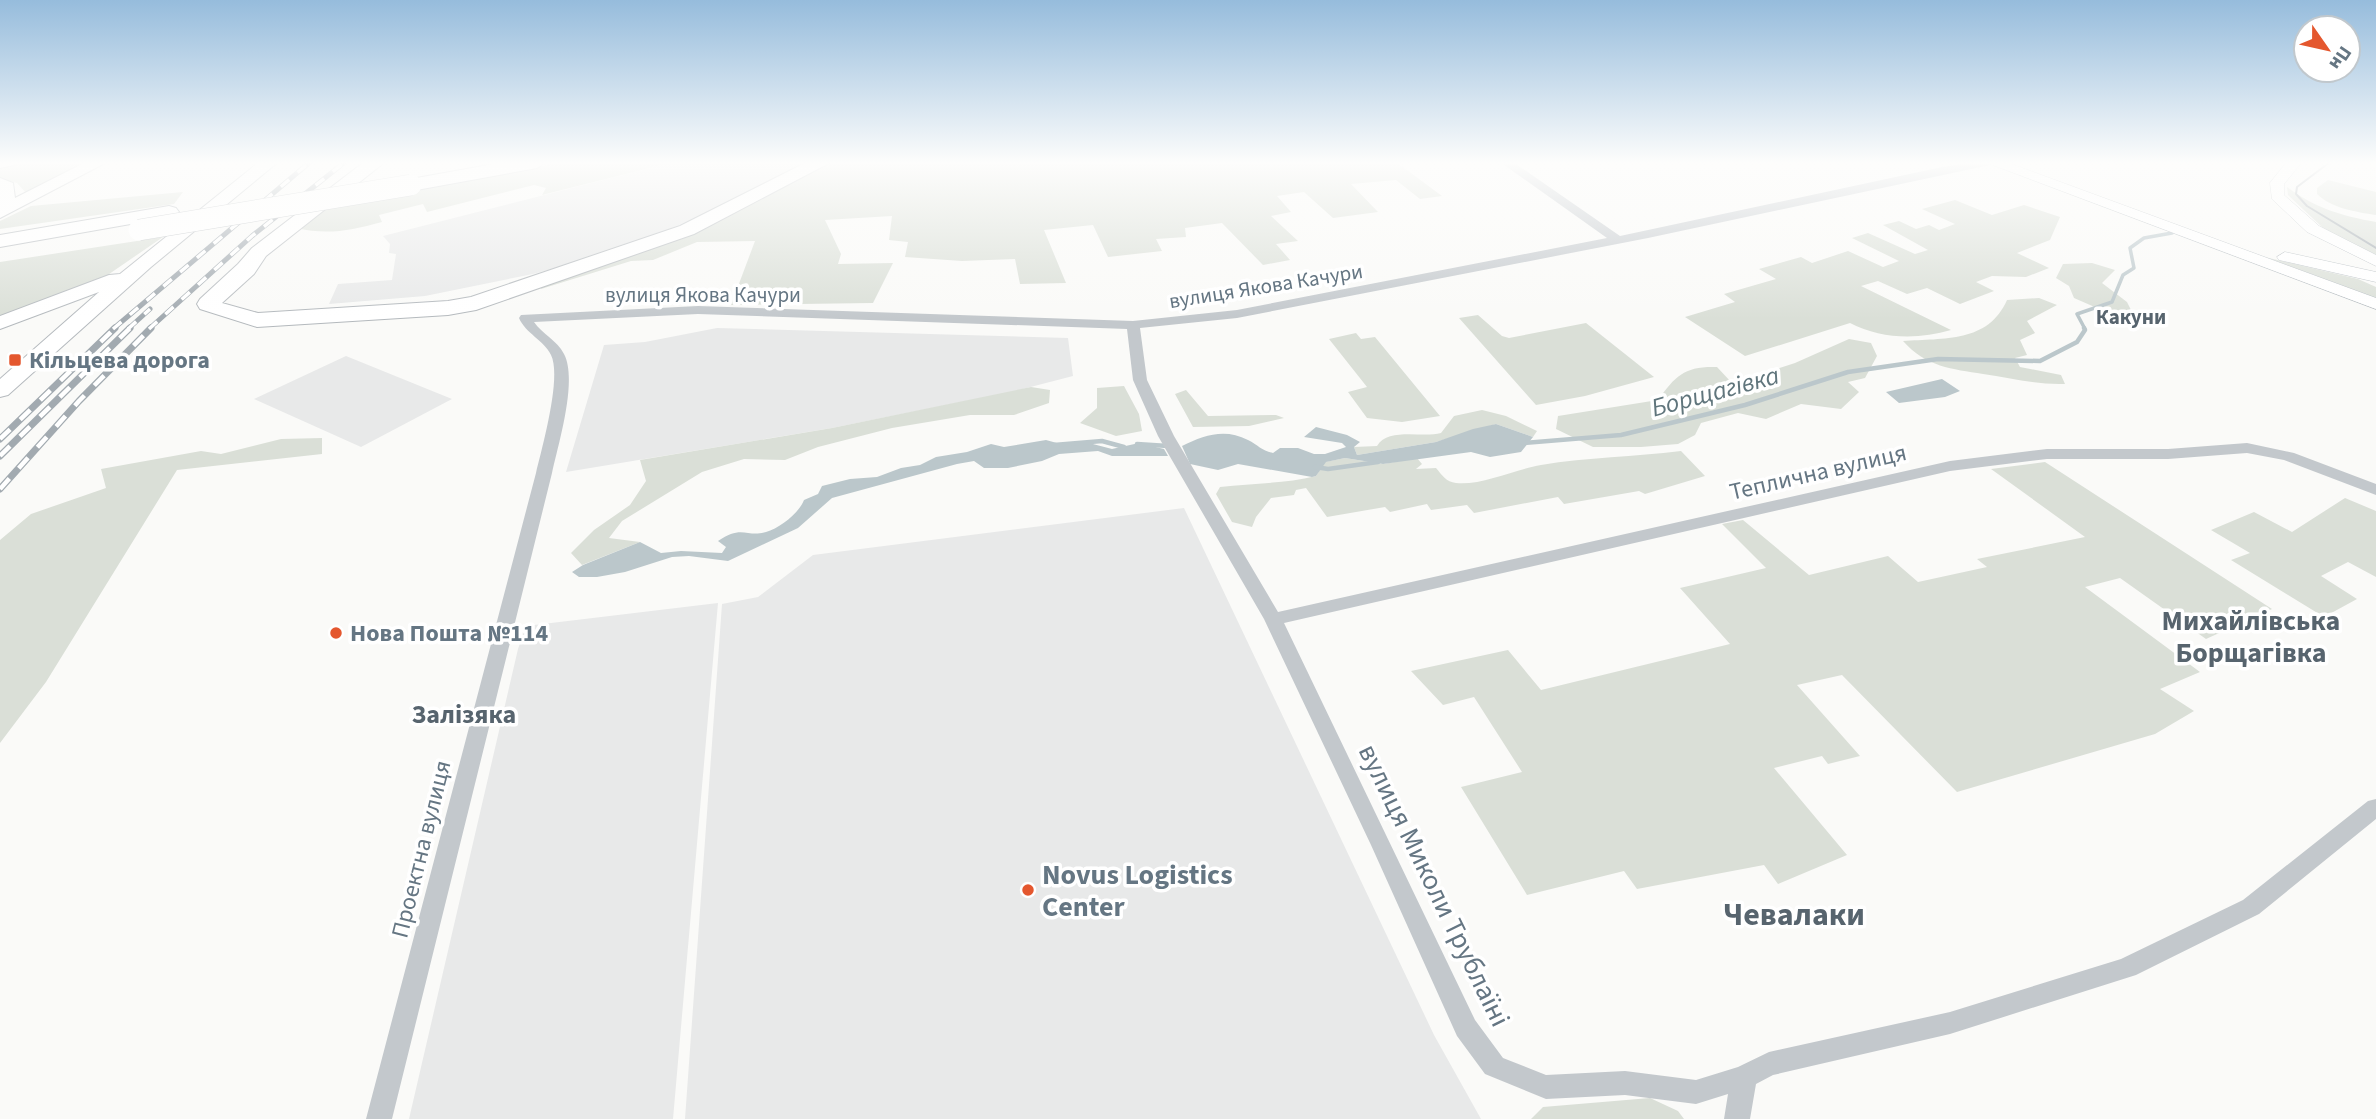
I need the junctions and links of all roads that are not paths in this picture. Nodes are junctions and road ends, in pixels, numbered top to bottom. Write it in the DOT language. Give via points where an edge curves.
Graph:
graph roads {
  1 [pos="157,214"];
  2 [pos="203,214"];
  3 [pos="234,214"];
  4 [pos="307,214"];
  5 [pos="718,214"];
  6 [pos="1580,214"];
  7 [pos="1733,214"];
  8 [pos="2135,214"];
  9 [pos="2297,214"];
  10 [pos="2200,238"];
  11 [pos="1616,239"];
  12 [pos="1,243"];
  13 [pos="2374,260"];
  14 [pos="144,262"];
  15 [pos="2376,279"];
  16 [pos="2376,304"];
  17 [pos="526,318"];
  18 [pos="0,324"];
  19 [pos="1133,325"];
  20 [pos="21,370"];
  21 [pos="0,390"];
  22 [pos="2376,490"];
  23 [pos="1273,619"];
  24 [pos="2376,807"];
  25 [pos="1744,1077"];
  26 [pos="379,1119"];
  27 [pos="1737,1119"];
  1 -- 12 [label="highway"];
  2 -- 14 [label="main road"];
  3 -- 12 [label="highway, bridge" via="139,230"];
  4 -- 5 [label="highway" via="270,242 208,304 257,320 448,308 476,303 687,230"];
  6 -- 11 [label="street"];
  7 -- 11 [label="street, вулиця Якова Качури"];
  8 -- 10 [label="main road"];
  9 -- 13 [label="main road" via="2313,229"];
  10 -- 15 [label="main road"];
  10 -- 16 [label="street"];
  11 -- 19 [label="street, вулиця Якова Качури" via="1240,314"];
  14 -- 18 [label="main road" via="115,280"];
  14 -- 20 [label="main road"];
  17 -- 19 [label="street, вулиця Якова Качури" via="698,310"];
  17 -- 26 [label="street, Проектна вулиця" via="532,332 553,347 562,369 544,473"];
  18 -- 20 [label="main road" via="42,318 61,322"];
  19 -- 23 [label="street, вулиця Миколи Трублаїні" via="1140,380 1170,446"];
  20 -- 21 [label="main road"];
  22 -- 23 [label="street, Теплична вулиця" via="2288,456 2247,448 2168,454 2047,454 1950,466"];
  23 -- 25 [label="street, вулиця Миколи Трублаїні" via="1466,1028 1494,1066 1546,1087 1625,1083 1696,1092"];
  24 -- 25 [label="street, вулиця Миколи Трублаїні" via="2251,907 2127,968 1950,1023 1769,1064"];
  25 -- 27 [label="street"];
}
